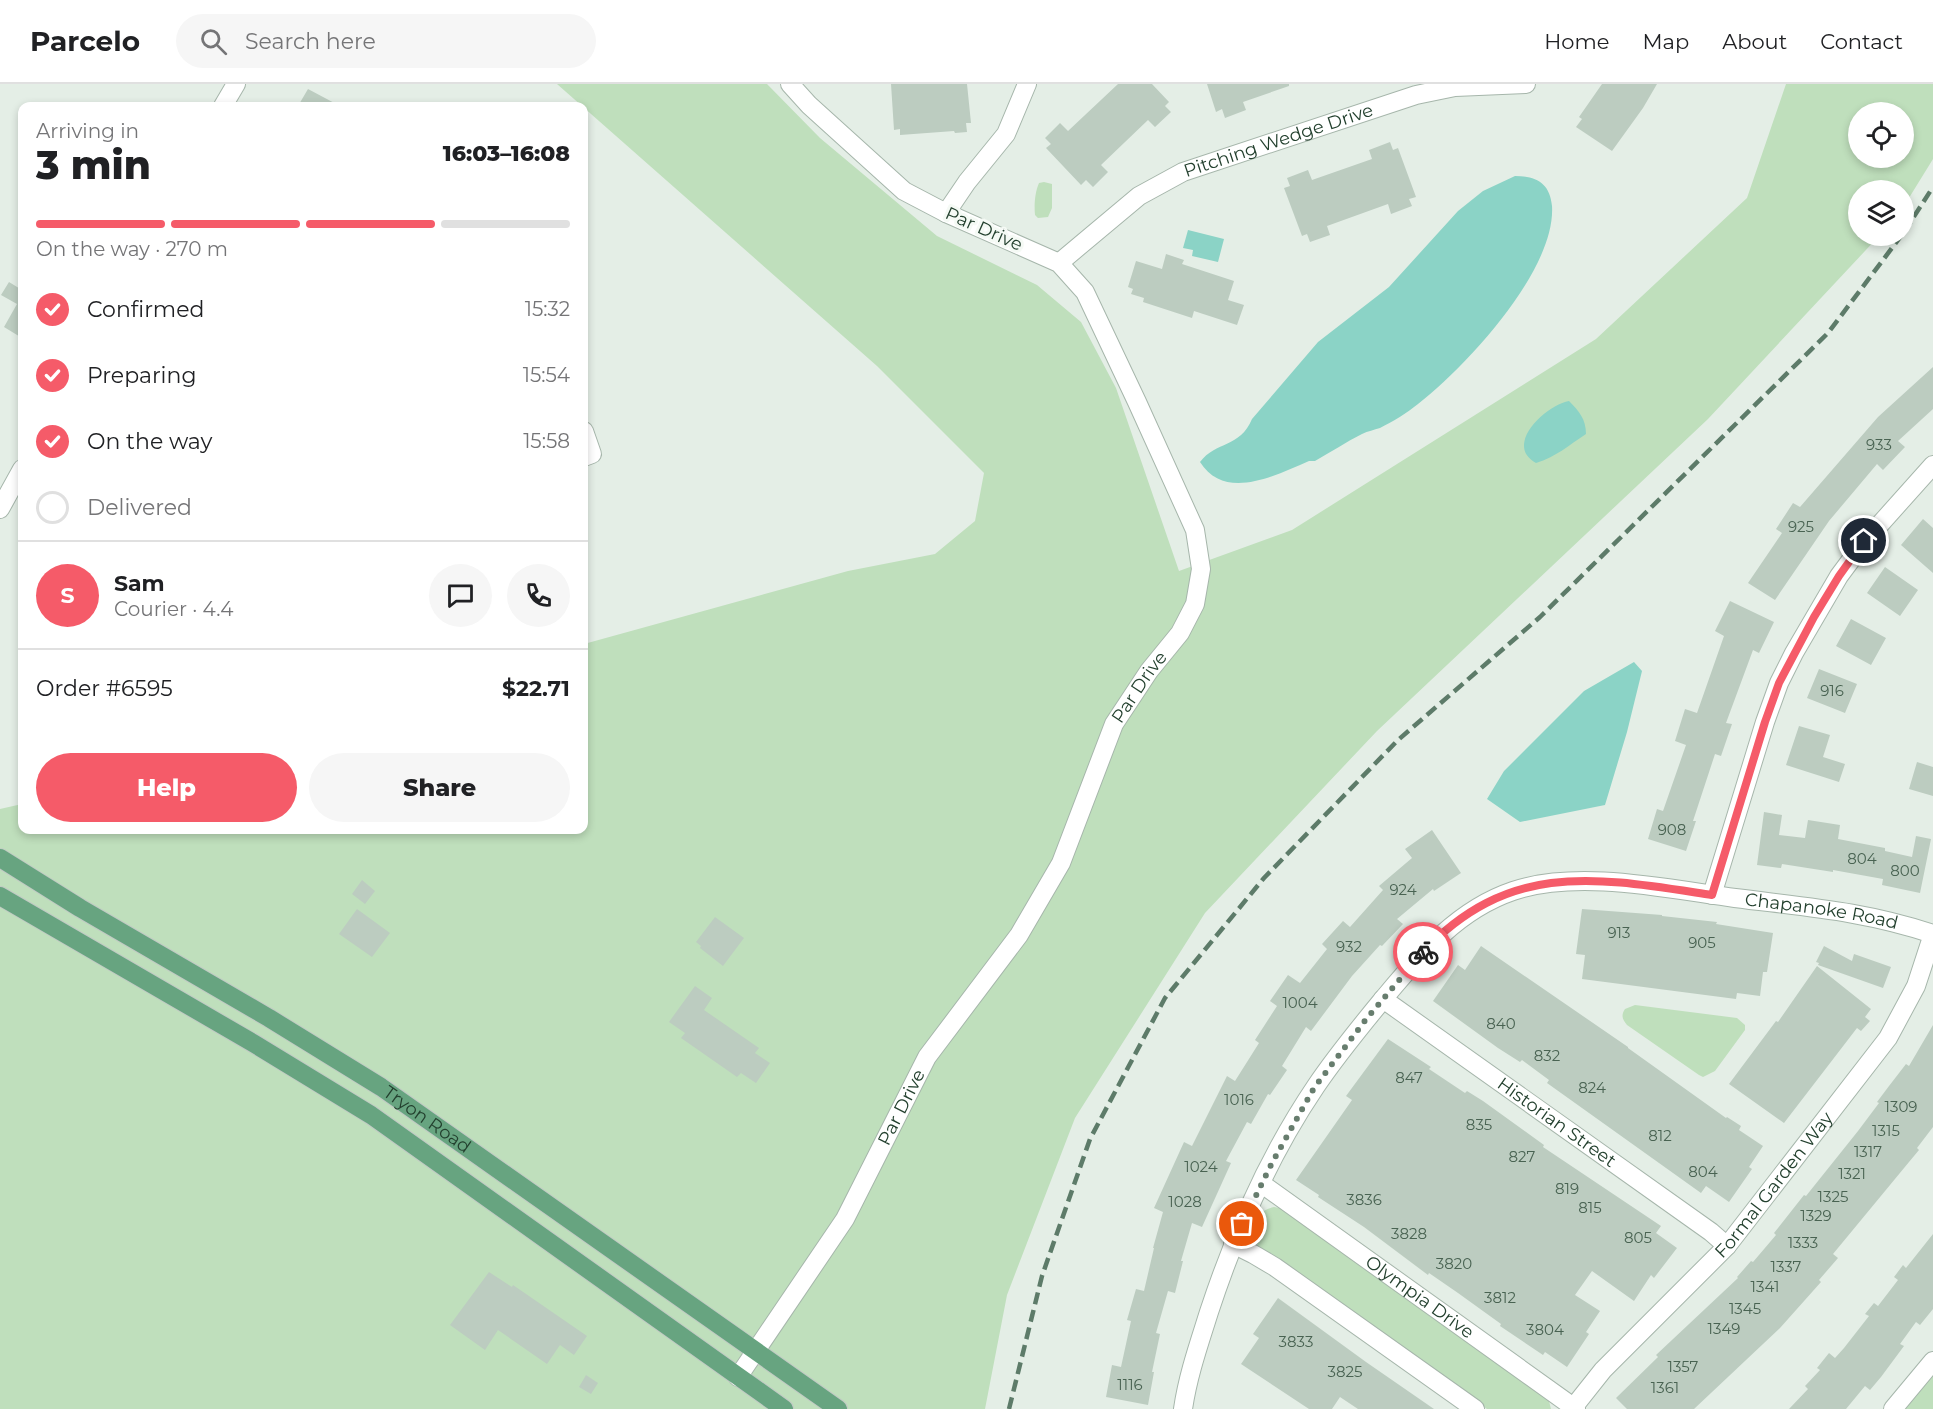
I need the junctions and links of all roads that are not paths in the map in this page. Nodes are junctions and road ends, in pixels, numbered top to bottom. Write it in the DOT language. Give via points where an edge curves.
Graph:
graph roads {
  1 [pos="236,84"];
  2 [pos="790,84"];
  3 [pos="1028,84"];
  4 [pos="1526,84"];
  5 [pos="1456,85"];
  6 [pos="225,102"];
  7 [pos="946,213"];
  8 [pos="1059,263"];
  9 [pos="588,442"];
  10 [pos="588,456"];
  11 [pos="1933,465"];
  12 [pos="18,476"];
  13 [pos="0,509"];
  14 [pos="0,858"];
  15 [pos="1712,895"];
  16 [pos="0,896"];
  17 [pos="1933,934"];
  18 [pos="1383,999"];
  19 [pos="1262,1184"];
  20 [pos="1233,1245"];
  21 [pos="1727,1246"];
  22 [pos="755,1351"];
  23 [pos="1933,1361"];
  24 [pos="738,1377"];
  25 [pos="1574,1408"];
  26 [pos="784,1409"];
  27 [pos="837,1409"];
  28 [pos="1183,1409"];
  29 [pos="1475,1409"];
  30 [pos="1893,1409"];
  1 -- 6 [label="street"];
  2 -- 7 [label="street, Par Drive" via="904,191"];
  3 -- 7 [label="street" via="1006,134"];
  4 -- 5 [label="street, Pitching Wedge Drive"];
  5 -- 8 [label="street, Pitching Wedge Drive" via="1184,172 1139,196"];
  7 -- 8 [label="street, Par Drive"];
  8 -- 22 [label="street, Par Drive" via="1084,292 1194,530 1201,568 1195,604 1180,633 1114,724 1061,863 1019,935 927,1057 845,1219"];
  9 -- 10 [label="street" via="592,454"];
  11 -- 15 [label="street" via="1864,541 1794,653 1765,722"];
  12 -- 13 [label="street"];
  14 -- 22 [label="main road, Tryon Road" via="381,1087"];
  15 -- 17 [label="street, Chapanoke Road" via="1863,914"];
  15 -- 18 [label="street, Chapanoke Road" via="1568,880 1515,890 1455,922"];
  16 -- 24 [label="main road, Tryon Road" via="371,1115"];
  17 -- 21 [label="street, Formal Garden Way" via="1916,986 1888,1038"];
  18 -- 19 [label="street, Chapanoke Road" via="1314,1088"];
  18 -- 21 [label="street, Historian Street"];
  19 -- 20 [label="street, Chapanoke Road"];
  19 -- 25 [label="street, Olympia Drive"];
  20 -- 28 [label="street, Chapanoke Road" via="1195,1354"];
  20 -- 29 [label="street" via="1275,1267"];
  21 -- 25 [label="street, Formal Garden Way" via="1603,1370"];
  22 -- 24 [label="street, Par Drive"];
  22 -- 27 [label="main road, Tryon Road"];
  23 -- 30 [label="street"];
  24 -- 26 [label="main road, Tryon Road"];
}
